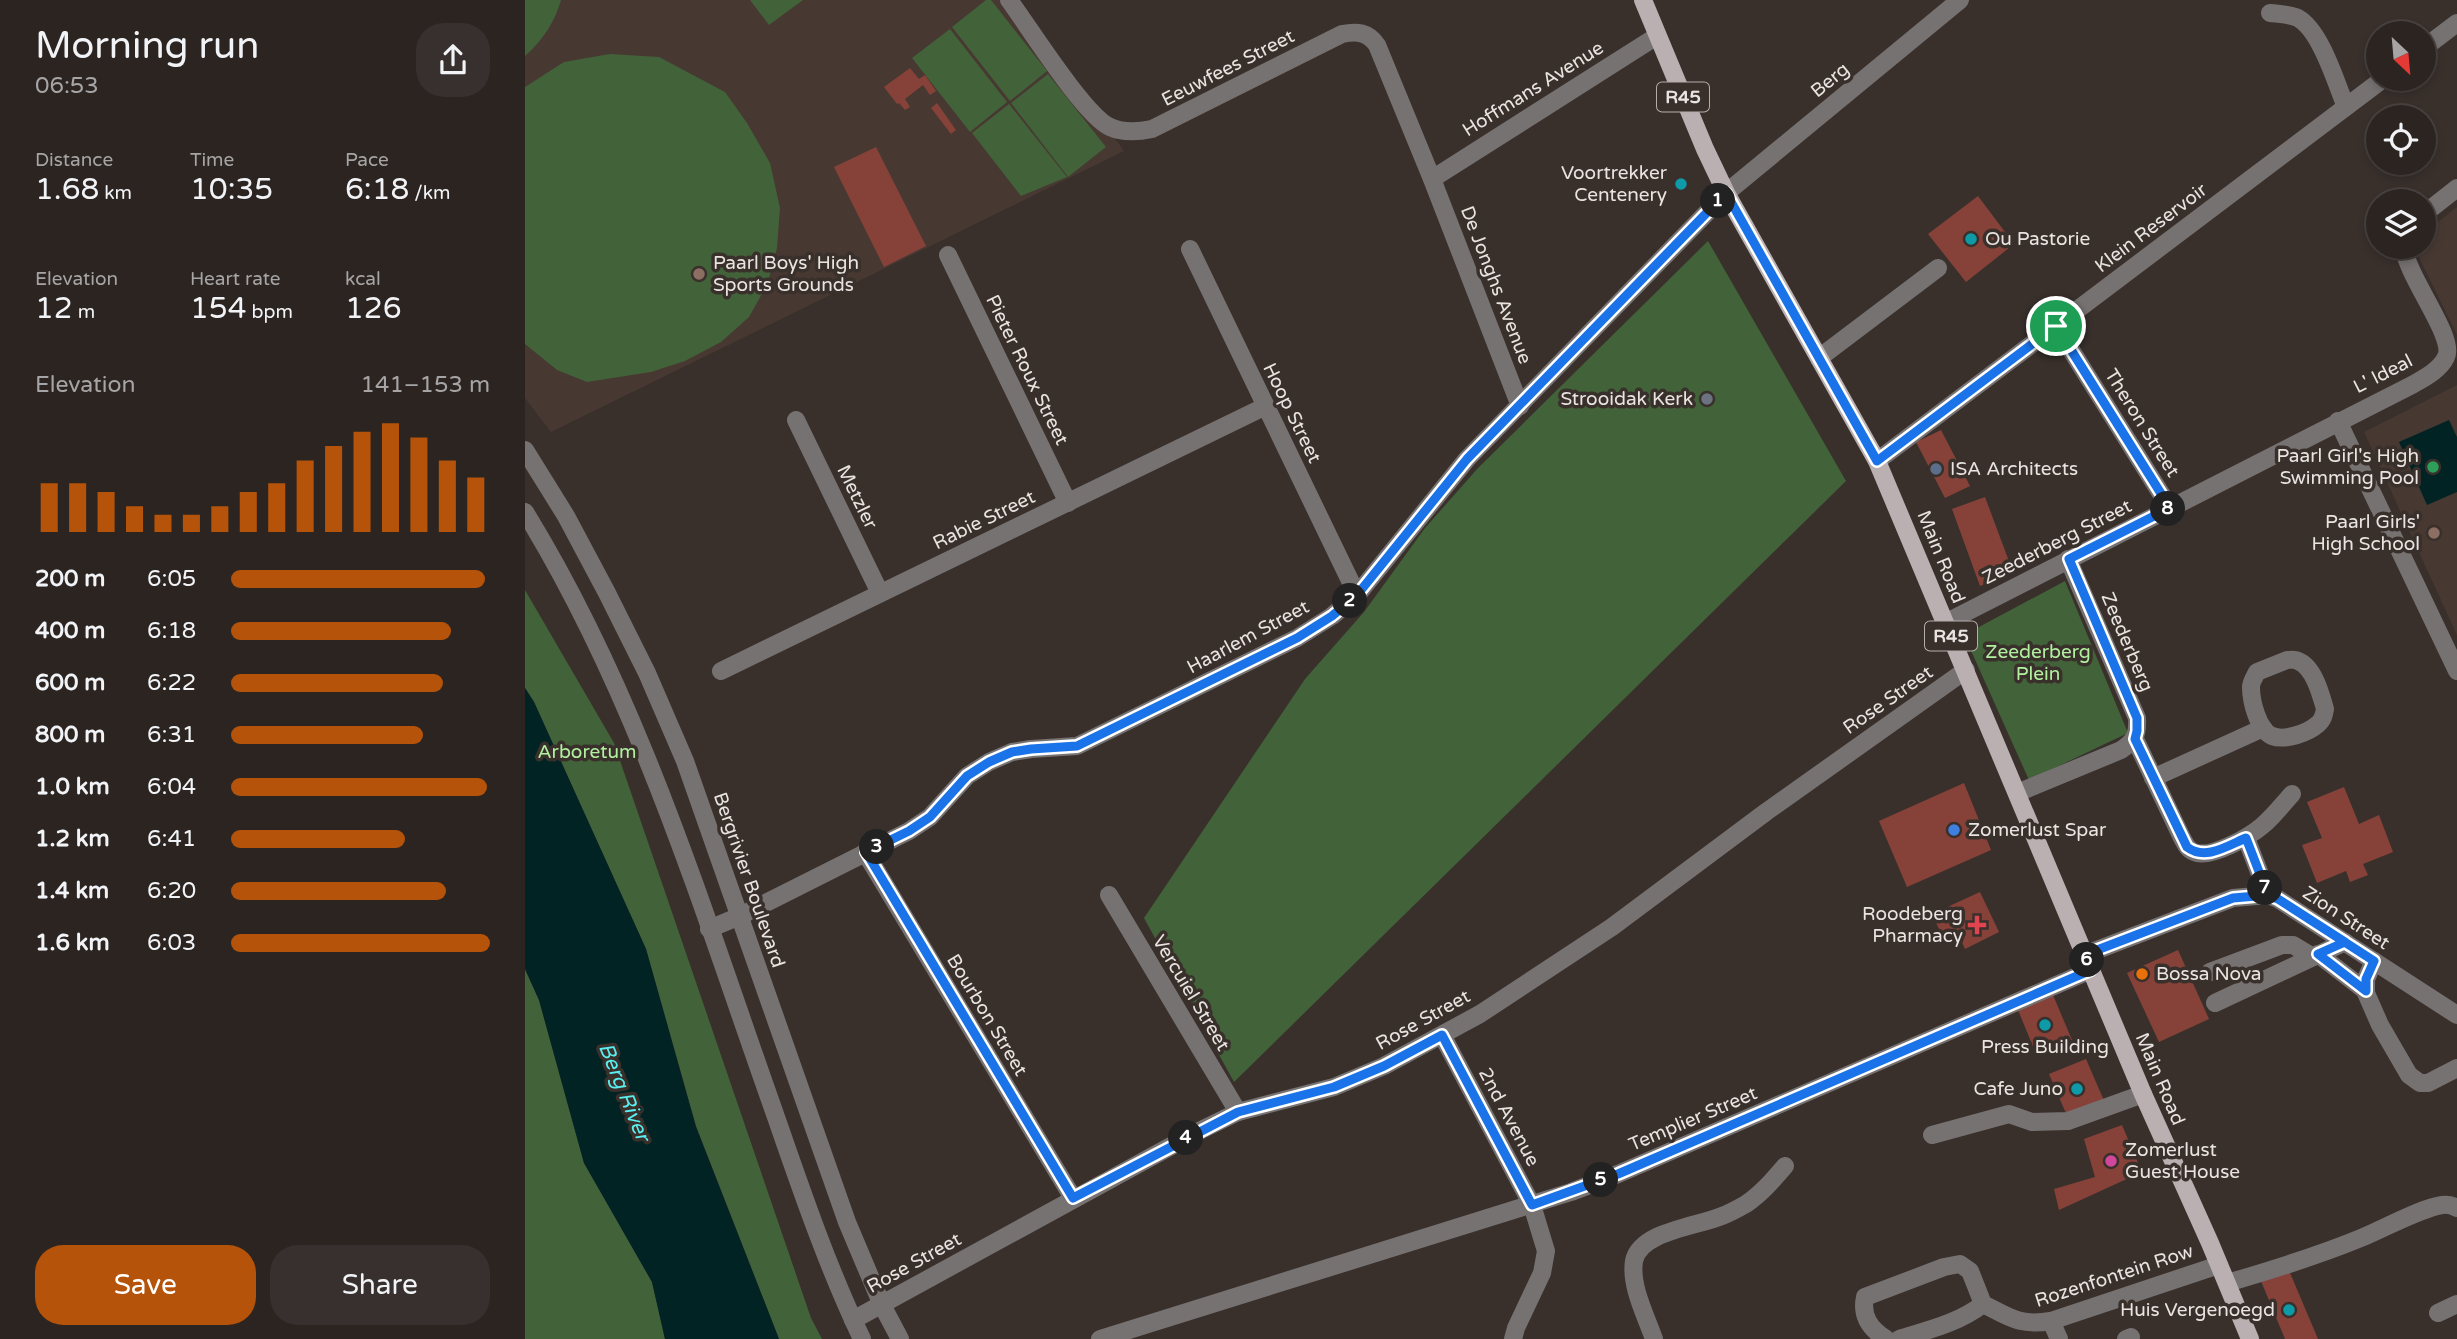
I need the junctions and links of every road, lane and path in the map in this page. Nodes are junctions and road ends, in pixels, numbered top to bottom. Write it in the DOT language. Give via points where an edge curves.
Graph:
graph roads {
  1 [pos="1009,0"];
  2 [pos="1643,0"];
  3 [pos="1960,0"];
  4 [pos="2270,13"];
  5 [pos="2457,23"];
  6 [pos="1657,36"];
  7 [pos="2436,39"];
  8 [pos="2367,91"];
  9 [pos="2346,107"];
  10 [pos="1432,178"];
  11 [pos="2457,188"];
  12 [pos="1726,193"];
  13 [pos="2436,205"];
  14 [pos="1190,249"];
  15 [pos="948,255"];
  16 [pos="2406,259"];
  17 [pos="1938,268"];
  18 [pos="2056,326"];
  19 [pos="2452,356"];
  20 [pos="1819,358"];
  21 [pos="1266,406"];
  22 [pos="1520,406"];
  23 [pos="796,420"];
  24 [pos="2338,421"];
  25 [pos="525,450"];
  26 [pos="1877,461"];
  27 [pos="1068,503"];
  28 [pos="2170,508"];
  29 [pos="525,512"];
  30 [pos="2069,559"];
  31 [pos="880,593"];
  32 [pos="1357,595"];
  33 [pos="1945,622"];
  34 [pos="1966,670"];
  35 [pos="721,671"];
  36 [pos="2457,671"];
  37 [pos="2263,728"];
  38 [pos="2135,739"];
  39 [pos="2153,778"];
  40 [pos="2017,793"];
  41 [pos="2292,794"];
  42 [pos="2246,838"];
  43 [pos="866,852"];
  44 [pos="1109,895"];
  45 [pos="2268,895"];
  46 [pos="740,916"];
  47 [pos="709,929"];
  48 [pos="2345,942"];
  49 [pos="2315,956"];
  50 [pos="2374,961"];
  51 [pos="2088,963"];
  52 [pos="2210,972"];
  53 [pos="2366,991"];
  54 [pos="2215,1003"];
  55 [pos="2457,1015"];
  56 [pos="1442,1035"];
  57 [pos="2457,1068"];
  58 [pos="2143,1094"];
  59 [pos="1238,1112"];
  60 [pos="1932,1136"];
  61 [pos="1785,1167"];
  62 [pos="1073,1198"];
  63 [pos="1532,1205"];
  64 [pos="2457,1208"];
  65 [pos="2219,1265"];
  66 [pos="2227,1283"];
  67 [pos="1983,1304"];
  68 [pos="2457,1304"];
  69 [pos="882,1305"];
  70 [pos="2438,1313"];
  71 [pos="853,1320"];
  72 [pos="2051,1321"];
  73 [pos="862,1339"];
  74 [pos="900,1339"];
  75 [pos="1100,1339"];
  76 [pos="1513,1339"];
  77 [pos="1654,1339"];
  78 [pos="1886,1339"];
  79 [pos="1899,1339"];
  80 [pos="2059,1339"];
  81 [pos="2249,1339"];
  1 -- 10 [label="street, Eeuwfees Street" via="1090,111 1110,127 1127,131 1152,129 1342,34 1365,34 1377,45"];
  2 -- 6 [label="main road, Main Road / R45"];
  3 -- 12 [label="street, Berg"];
  4 -- 9 [label="street" via="2285,14 2308,27"];
  5 -- 7 [label="street"];
  6 -- 10 [label="street, Hoffmans Avenue"];
  6 -- 12 [label="main road, Main Road / R45"];
  8 -- 9 [label="street, Klein Reservoir"];
  9 -- 18 [label="street, Klein Reservoir"];
  10 -- 22 [label="street, De Jonghs Avenue"];
  11 -- 13 [label="street"];
  12 -- 20 [label="main road, Main Road / R45"];
  12 -- 22 [label="street, Haarlem Street"];
  14 -- 21 [label="street, Hoop Street"];
  15 -- 27 [label="street, Pieter Roux Street"];
  16 -- 19 [label="street, L' Ideal"];
  17 -- 20 [label="street"];
  18 -- 26 [label="street, Klein Reservoir"];
  18 -- 28 [label="street, Theron Street"];
  19 -- 24 [label="street, L' Ideal" via="2427,376"];
  20 -- 26 [label="main road, Main Road / R45"];
  21 -- 27 [label="street, Rabie Street"];
  21 -- 32 [label="street, Hoop Street"];
  22 -- 32 [label="street, Haarlem Street" via="1467,459"];
  23 -- 31 [label="street, Metzler"];
  24 -- 28 [label="street, Zeederberg Street"];
  24 -- 36 [label="street"];
  25 -- 46 [label="street, Bergrivier Boulevard" via="572,527 647,673 685,761"];
  26 -- 33 [label="main road, Main Road / R45"];
  27 -- 31 [label="street, Rabie Street"];
  28 -- 30 [label="street, Zeederberg Street"];
  29 -- 47 [label="street" via="617,685"];
  30 -- 33 [label="street, Zeederberg Street"];
  30 -- 38 [label="street, Zeederberg" via="2137,718"];
  31 -- 35 [label="street, Rabie Street"];
  32 -- 43 [label="street, Haarlem Street" via="1297,638 1077,746 1012,752 989,762 967,776 930,817"];
  33 -- 34 [label="main road, Main Road / R45"];
  34 -- 40 [label="main road, Main Road / R45"];
  34 -- 56 [label="street, Rose Street" via="1612,927"];
  37 -- 37 [label="street" via="2271,736 2283,738 2318,725 2323,718 2322,697 2307,668 2298,661 2275,663 2257,673 2251,684"];
  37 -- 39 [label="street"];
  38 -- 39 [label="street, Zeederberg"];
  38 -- 40 [label="street" via="2121,750"];
  39 -- 42 [label="street, Zeederberg" via="2193,852 2212,852"];
  40 -- 51 [label="main road, Main Road / R45"];
  41 -- 42 [label="street"];
  42 -- 45 [label="street"];
  43 -- 46 [label="street, Haarlem Street"];
  43 -- 62 [label="street, Bourbon Street"];
  44 -- 59 [label="street, Vercuiel Street"];
  45 -- 48 [label="street, Zion Street"];
  45 -- 51 [label="street" via="2233,898"];
  46 -- 47 [label="street, Haarlem Street"];
  46 -- 69 [label="street, Bergrivier Boulevard" via="847,1222"];
  47 -- 71 [label="street" via="817,1233"];
  48 -- 49 [label="street"];
  48 -- 50 [label="street, Zion Street"];
  49 -- 52 [label="street" via="2283,945"];
  49 -- 53 [label="street"];
  49 -- 54 [label="street"];
  50 -- 53 [label="street"];
  50 -- 55 [label="street, Zion Street"];
  51 -- 58 [label="main road, Main Road / R45"];
  51 -- 63 [label="street, Templier Street" via="1618,1174"];
  53 -- 57 [label="street" via="2380,1025 2414,1079 2428,1083"];
  56 -- 59 [label="street, Rose Street" via="1334,1087"];
  56 -- 63 [label="street, 2nd Avenue"];
  58 -- 60 [label="street" via="2068,1121 2032,1122 2009,1114"];
  58 -- 65 [label="main road, Main Road / R45"];
  59 -- 62 [label="street, Rose Street"];
  61 -- 77 [label="street" via="1746,1204 1671,1231 1640,1250 1634,1259 1634,1280"];
  62 -- 69 [label="street, Rose Street"];
  63 -- 75 [label="street, Templier Street"];
  63 -- 76 [label="street, 2nd Avenue" via="1546,1251 1542,1273"];
  64 -- 66 [label="street" via="2444,1204 2430,1208 2295,1264"];
  65 -- 66 [label="main road, Main Road / R45"];
  65 -- 72 [label="street, Rozenfontein Row"];
  66 -- 81 [label="main road, Main Road / R45"];
  67 -- 72 [label="street, Rozenfontein Row" via="2021,1323"];
  67 -- 78 [label="street" via="1970,1271 1960,1264 1944,1266 1865,1297 1865,1318"];
  67 -- 79 [label="street" via="1971,1314"];
  68 -- 70 [label="street"];
  69 -- 71 [label="street, Rose Street"];
  69 -- 74 [label="street, Bergrivier Boulevard"];
  71 -- 73 [label="street"];
  72 -- 80 [label="street"];
}
